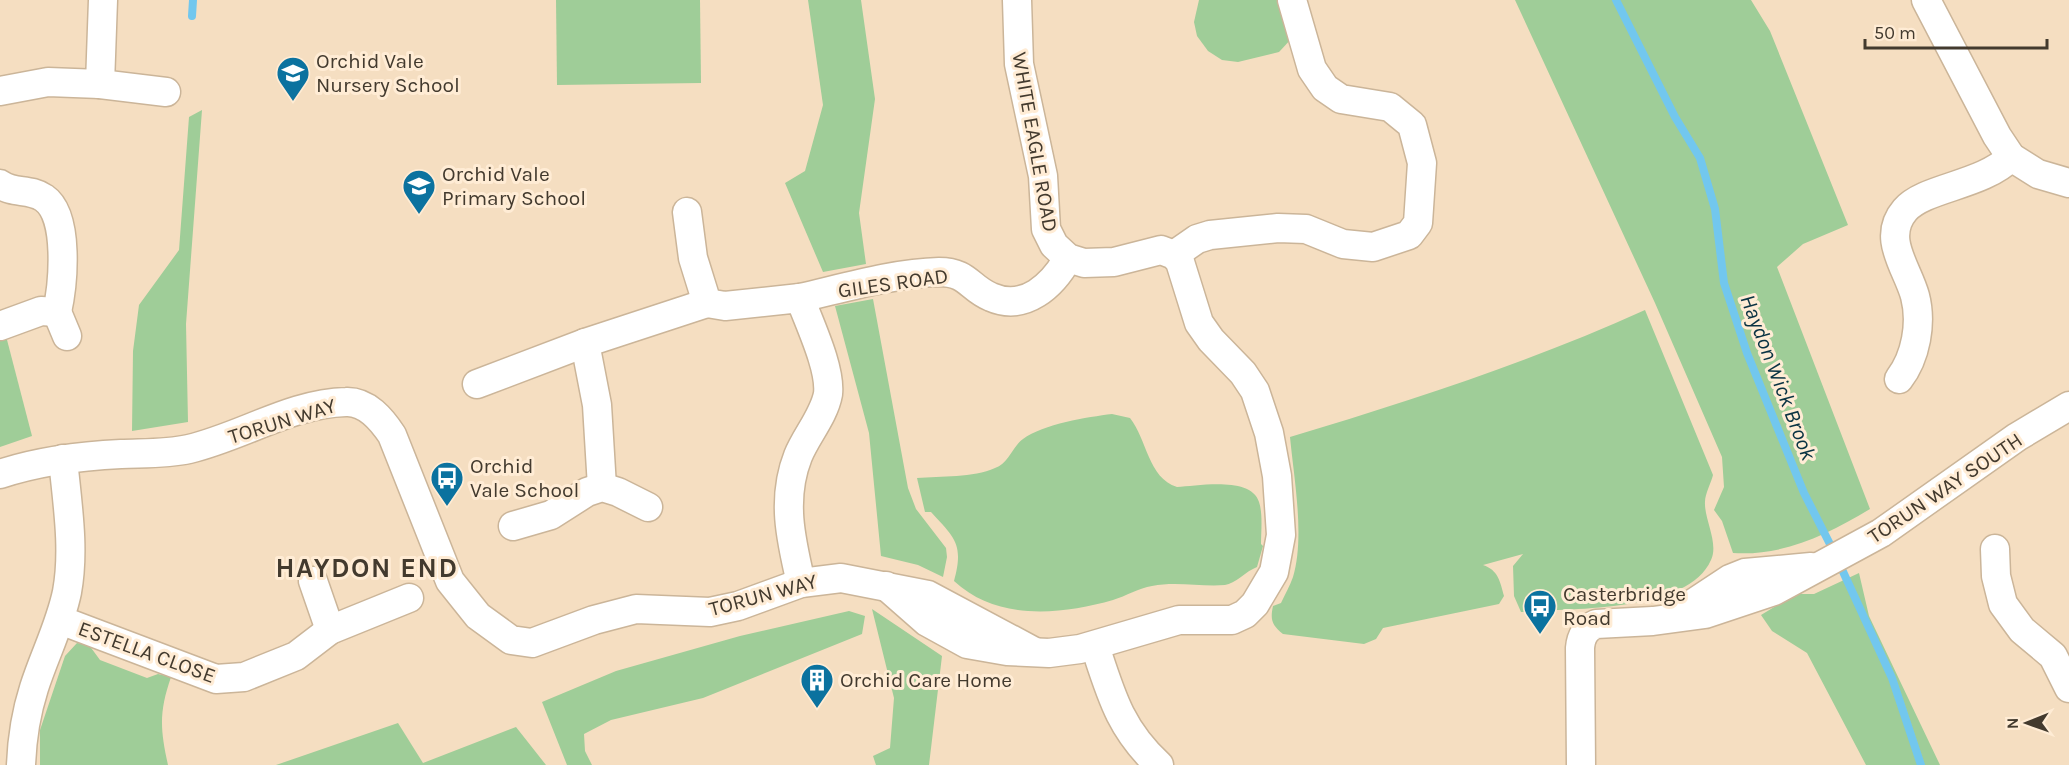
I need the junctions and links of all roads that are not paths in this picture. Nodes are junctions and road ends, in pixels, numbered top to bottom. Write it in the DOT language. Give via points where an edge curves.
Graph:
graph roads {
  1 [pos="103,0"];
  2 [pos="1017,0"];
  3 [pos="1292,0"];
  4 [pos="1926,0"];
  5 [pos="100,84"];
  6 [pos="0,91"];
  7 [pos="166,92"];
  8 [pos="2011,157"];
  9 [pos="2069,183"];
  10 [pos="0,184"];
  11 [pos="687,212"];
  12 [pos="1174,255"];
  13 [pos="1068,258"];
  14 [pos="800,298"];
  15 [pos="707,303"];
  16 [pos="0,326"];
  17 [pos="585,343"];
  18 [pos="1899,379"];
  19 [pos="477,384"];
  20 [pos="2069,406"];
  21 [pos="63,459"];
  22 [pos="0,474"];
  23 [pos="602,487"];
  24 [pos="648,507"];
  25 [pos="513,526"];
  26 [pos="1995,549"];
  27 [pos="313,581"];
  28 [pos="801,583"];
  29 [pos="409,598"];
  30 [pos="60,620"];
  31 [pos="330,630"];
  32 [pos="1095,646"];
  33 [pos="2069,688"];
  34 [pos="21,765"];
  35 [pos="1159,765"];
  36 [pos="1581,765"];
  1 -- 5 [label="street"];
  2 -- 13 [label="street, WHITE EAGLE ROAD" via="1019,64 1043,176 1046,229 1054,245"];
  3 -- 12 [label="street" via="1312,69 1325,88 1341,99 1390,107 1412,125 1422,163 1418,223 1409,236 1373,247 1343,244 1306,230 1278,228 1210,235"];
  4 -- 8 [label="street"];
  5 -- 6 [label="street" via="48,82"];
  5 -- 7 [label="street"];
  8 -- 9 [label="street" via="2038,174"];
  8 -- 18 [label="street" via="1988,174 1920,200 1906,208 1898,220 1894,244 1916,299 1913,357"];
  10 -- 16 [label="street" via="9,190 42,197 52,209 64,267 62,324 33,313"];
  11 -- 15 [label="street" via="693,258"];
  12 -- 13 [label="street, WHITE EAGLE ROAD" via="1161,250 1099,262"];
  12 -- 32 [label="street, TORUN WAY" via="1184,272 1199,323 1244,373 1263,410 1277,476 1281,535 1274,572 1255,604 1232,620 1179,620"];
  13 -- 14 [label="street, GILES ROAD" via="1050,285 1024,300 990,297 956,273 937,272"];
  14 -- 15 [label="street, GILES ROAD" via="725,306"];
  14 -- 28 [label="street" via="820,354 828,395 798,456 789,490 790,535"];
  15 -- 17 [label="street"];
  17 -- 19 [label="street"];
  17 -- 23 [label="street" via="597,405"];
  20 -- 36 [label="street, TORUN WAY SOUTH" via="2017,437 1898,522 1832,560 1745,573 1671,618 1596,624 1586,630 1580,648"];
  21 -- 22 [label="street, TORUN WAY"];
  21 -- 28 [label="street, TORUN WAY" via="173,452 208,444 301,411 332,403 356,403 381,419 392,435 434,546 461,597 499,632 521,642 548,639 636,609 710,612"];
  21 -- 30 [label="street" via="69,566"];
  23 -- 24 [label="street"];
  23 -- 25 [label="street" via="551,515"];
  26 -- 33 [label="street" via="2003,604 2022,630 2053,656"];
  27 -- 31 [label="street"];
  28 -- 32 [label="street, TORUN WAY" via="841,578 928,595 1032,651 1067,652"];
  29 -- 31 [label="street, ESTELLA CLOSE"];
  30 -- 31 [label="street, ESTELLA CLOSE" via="216,679 230,680 296,656"];
  30 -- 34 [label="street" via="34,688 22,740"];
  32 -- 35 [label="street" via="1122,721 1139,746"];
}
